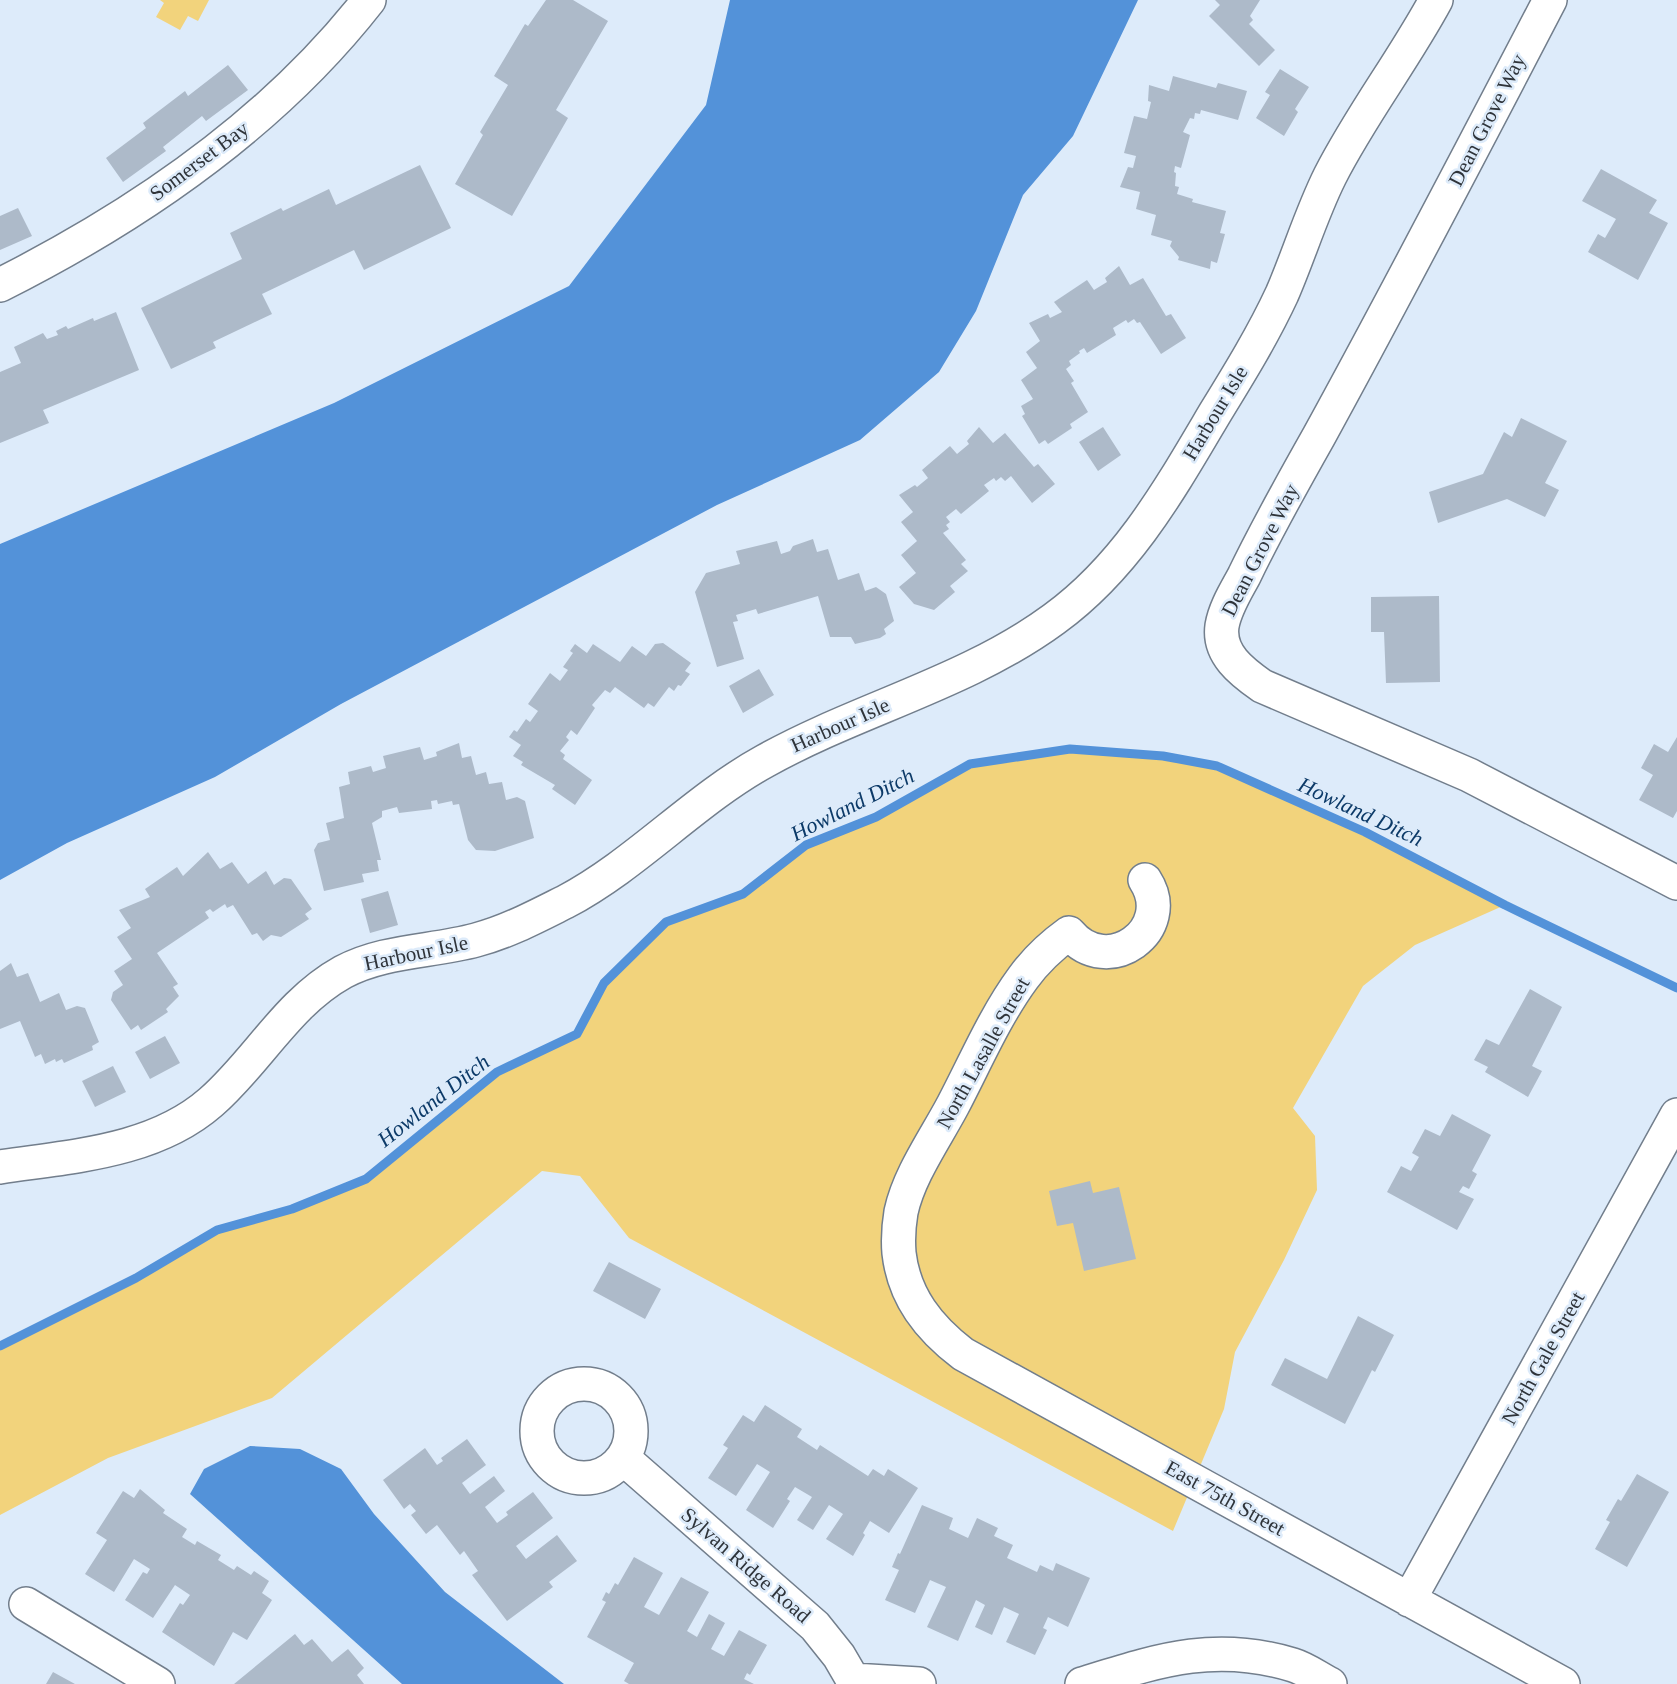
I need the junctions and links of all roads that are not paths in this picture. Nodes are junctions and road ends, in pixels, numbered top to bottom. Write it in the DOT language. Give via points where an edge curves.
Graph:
graph roads {
  1 [pos="369,0"];
  2 [pos="1436,0"];
  3 [pos="1550,0"];
  4 [pos="0,285"];
  5 [pos="1145,880"];
  6 [pos="1677,883"];
  7 [pos="1677,1115"];
  8 [pos="0,1167"];
  9 [pos="907,1288"];
  10 [pos="622,1458"];
  11 [pos="1409,1600"];
  12 [pos="26,1604"];
  13 [pos="853,1682"];
  14 [pos="158,1684"];
  15 [pos="919,1684"];
  16 [pos="1082,1684"];
  17 [pos="1330,1684"];
  18 [pos="1563,1684"];
  1 -- 4 [label="street, Somerset Bay" via="316,63 201,161 105,228"];
  2 -- 8 [label="street, Harbour Isle" via="1352,135 1316,206 1274,311 1187,460 1132,544 1069,608 990,659 826,730 761,763 576,896 526,922 473,941 382,958 343,972 298,1006 222,1092 180,1125 130,1145"];
  3 -- 6 [label="street, Dean Grove Way" via="1405,279 1257,549 1229,607 1222,638 1230,658 1262,686 1468,775"];
  5 -- 9 [label="street, North Lasalle Street" via="1152,912 1148,928 1132,945 1120,951 1099,952 1078,943 1069,933 1043,955 1010,998 917,1173 901,1212 899,1253"];
  7 -- 11 [label="street, North Gale Street"];
  9 -- 11 [label="street, East 75th Street" via="917,1308 940,1336 963,1354"];
  10 -- 13 [label="street, Sylvan Ridge Road" via="815,1626 839,1656"];
  11 -- 18 [label="street, East 75th Street"];
  12 -- 14 [label="street"];
  13 -- 15 [label="street"];
  16 -- 17 [label="street" via="1165,1659 1237,1654 1294,1665"];
}
